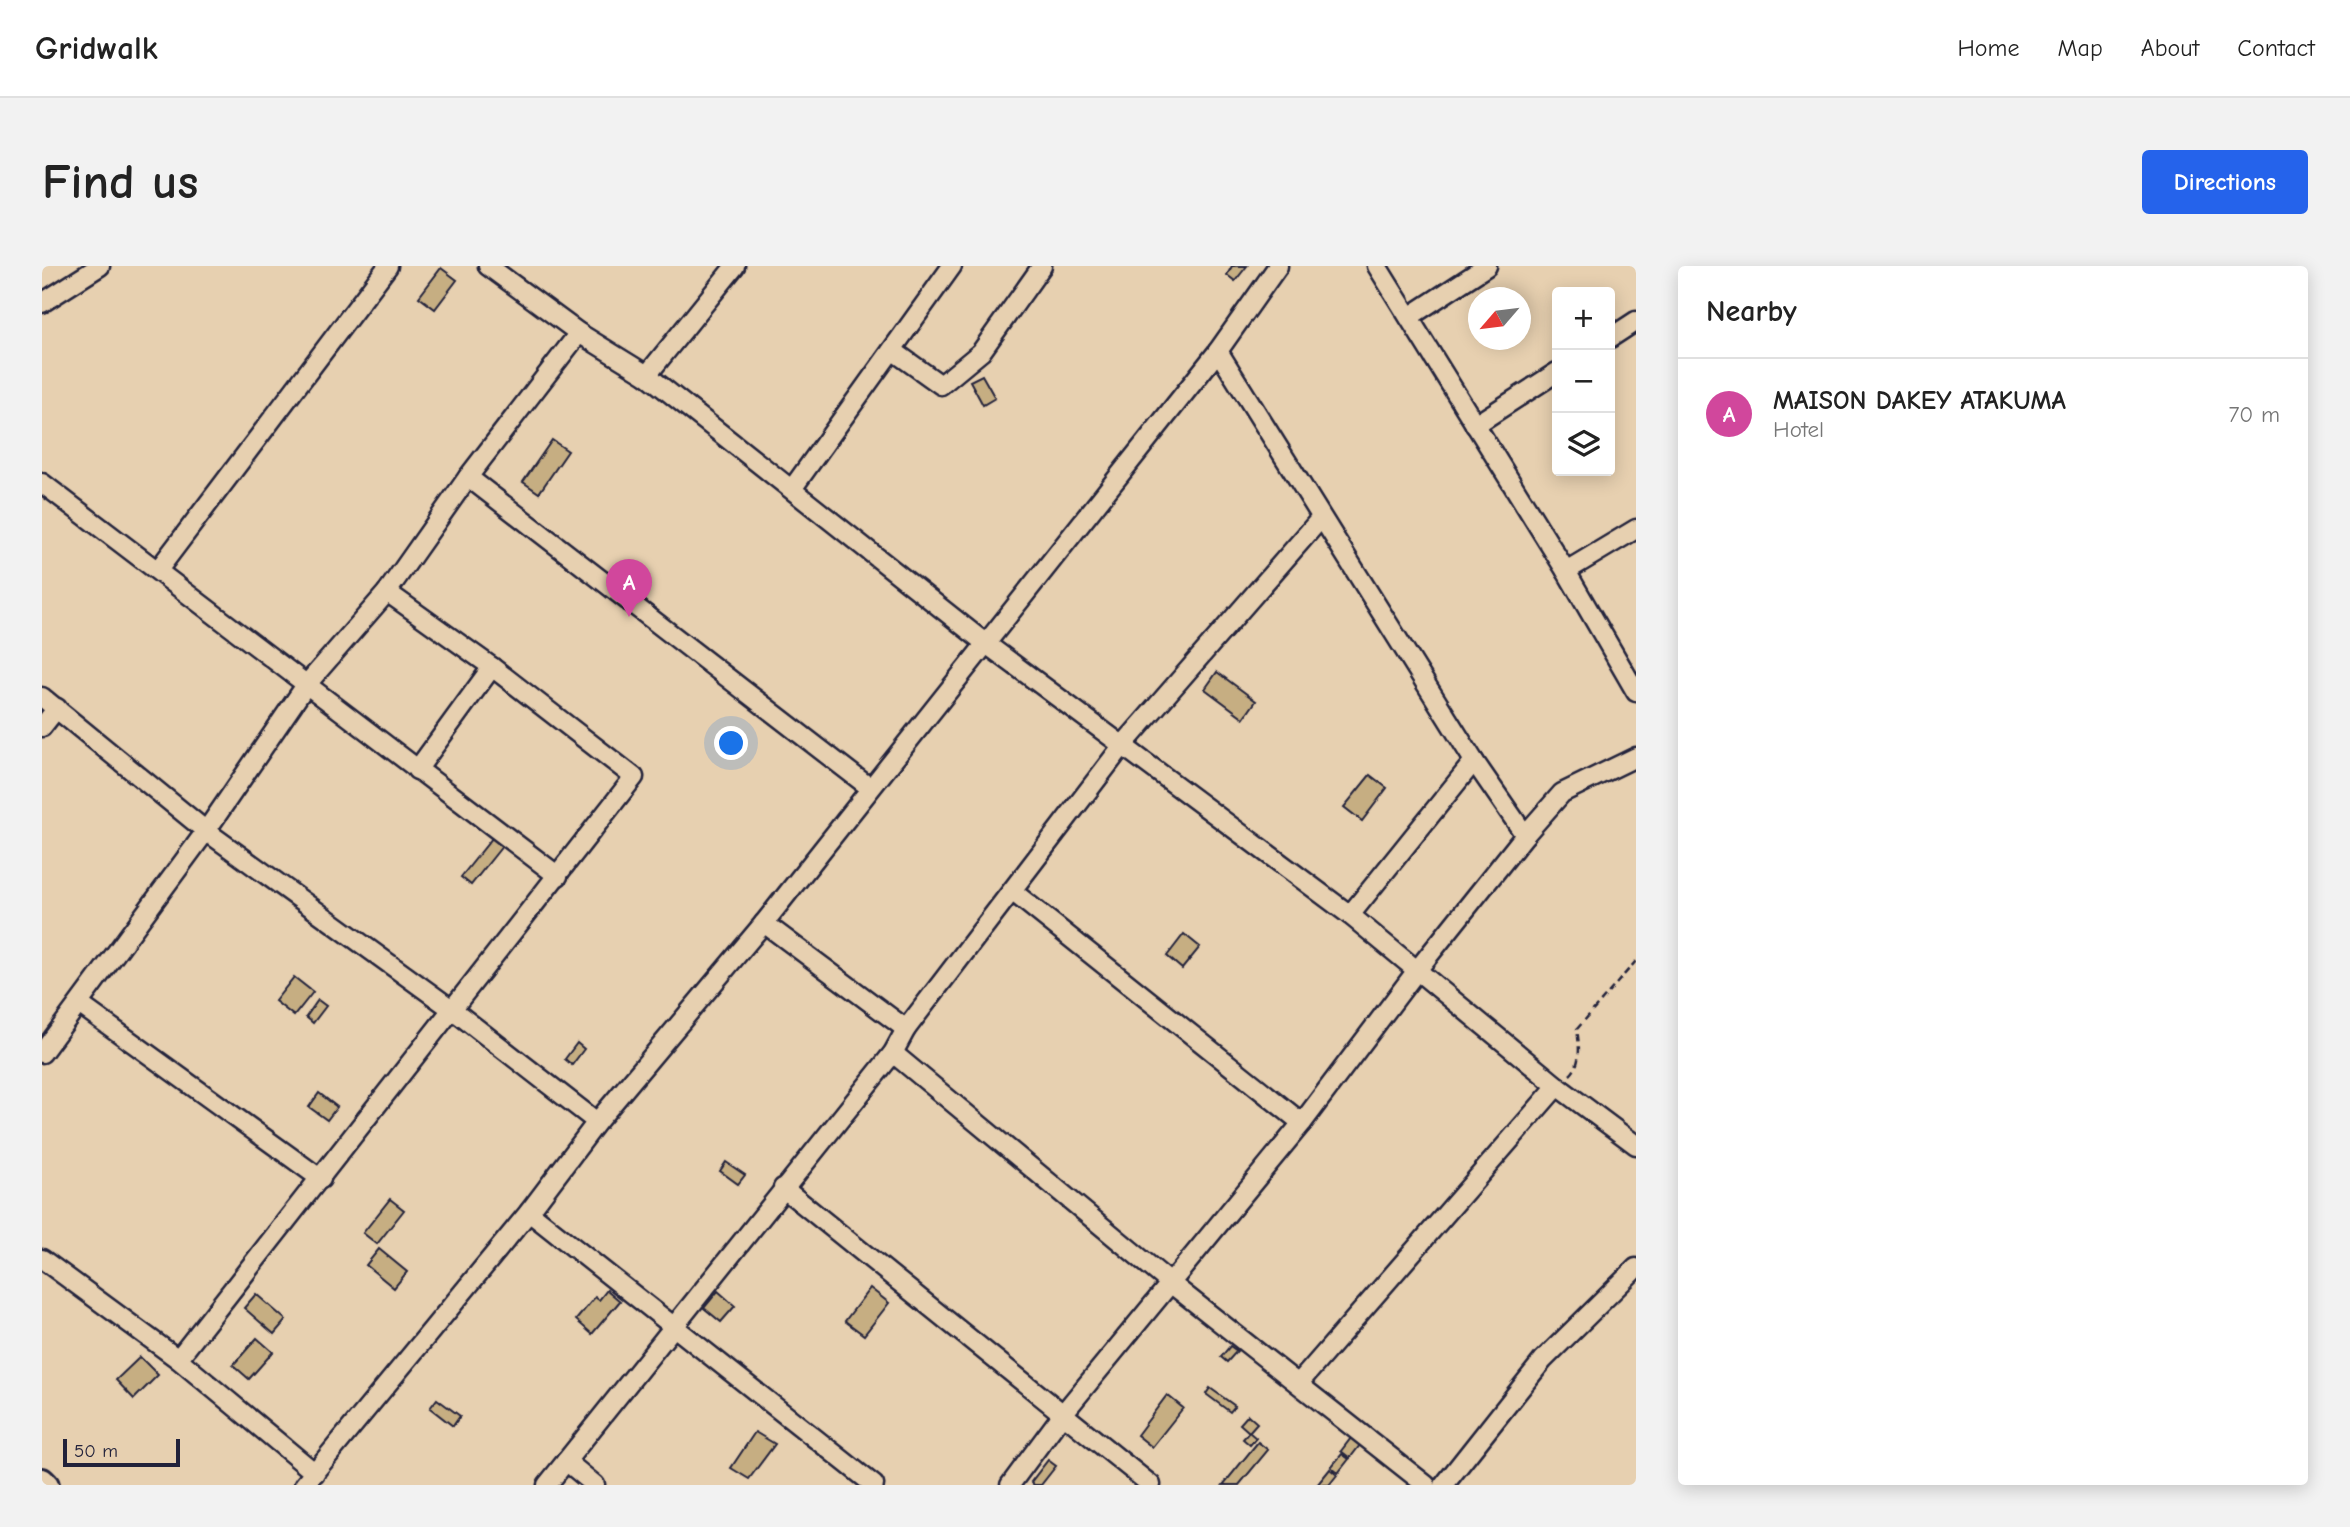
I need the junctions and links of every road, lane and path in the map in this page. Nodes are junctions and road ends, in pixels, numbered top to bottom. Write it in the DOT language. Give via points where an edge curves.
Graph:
graph roads {
  1 [pos="100,266"];
  2 [pos="388,266"];
  3 [pos="488,266"];
  4 [pos="735,266"];
  5 [pos="952,266"];
  6 [pos="1042,266"];
  7 [pos="1278,266"];
  8 [pos="1377,266"];
  9 [pos="1488,266"];
  10 [pos="42,303"];
  11 [pos="1409,317"];
  12 [pos="1636,321"];
  13 [pos="579,333"];
  14 [pos="1615,335"];
  15 [pos="892,350"];
  16 [pos="1218,351"];
  17 [pos="647,375"];
  18 [pos="1552,375"];
  19 [pos="1475,425"];
  20 [pos="468,477"];
  21 [pos="42,483"];
  22 [pos="792,489"];
  23 [pos="1321,518"];
  24 [pos="1636,529"];
  25 [pos="158,570"];
  26 [pos="1566,571"];
  27 [pos="387,592"];
  28 [pos="985,643"];
  29 [pos="492,667"];
  30 [pos="306,685"];
  31 [pos="1636,692"];
  32 [pos="42,697"];
  33 [pos="57,708"];
  34 [pos="42,727"];
  35 [pos="1122,745"];
  36 [pos="1636,757"];
  37 [pos="1474,761"];
  38 [pos="417,770"];
  39 [pos="869,788"];
  40 [pos="206,831"];
  41 [pos="1525,835"];
  42 [pos="558,876"];
  43 [pos="1012,891"];
  44 [pos="1350,915"];
  45 [pos="764,923"];
  46 [pos="1636,961"];
  47 [pos="1418,969"];
  48 [pos="79,1004"];
  49 [pos="453,1010"];
  50 [pos="906,1029"];
  51 [pos="42,1053"];
  52 [pos="893,1053"];
  53 [pos="1557,1086"];
  54 [pos="597,1122"];
  55 [pos="1302,1123"];
  56 [pos="1636,1145"];
  57 [pos="321,1179"];
  58 [pos="783,1188"];
  59 [pos="529,1212"];
  60 [pos="42,1259"];
  61 [pos="1636,1268"];
  62 [pos="1170,1282"];
  63 [pos="676,1327"];
  64 [pos="178,1359"];
  65 [pos="1299,1383"];
  66 [pos="1062,1415"];
  67 [pos="566,1461"];
  68 [pos="309,1479"];
  69 [pos="42,1481"];
  70 [pos="46,1485"];
  71 [pos="547,1485"];
  72 [pos="595,1485"];
  73 [pos="874,1485"];
  74 [pos="1010,1485"];
  75 [pos="1151,1485"];
  76 [pos="1426,1485"];
  77 [pos="1444,1485"];
  1 -- 10 [label="street"];
  2 -- 25 [label="street"];
  3 -- 13 [label="street"];
  4 -- 17 [label="street"];
  5 -- 15 [label="street"];
  6 -- 15 [label="street" via="981,352 941,385"];
  7 -- 16 [label="street"];
  8 -- 11 [label="street"];
  9 -- 11 [label="street"];
  11 -- 19 [label="street"];
  12 -- 14 [label="street"];
  13 -- 17 [label="street"];
  13 -- 20 [label="street"];
  15 -- 22 [label="street"];
  16 -- 23 [label="street"];
  16 -- 28 [label="street"];
  17 -- 22 [label="street"];
  18 -- 19 [label="street"];
  19 -- 26 [label="street"];
  20 -- 27 [label="street"];
  20 -- 39 [label="street"];
  21 -- 25 [label="street"];
  22 -- 28 [label="street"];
  23 -- 35 [label="street"];
  23 -- 37 [label="street"];
  24 -- 26 [label="street"];
  25 -- 30 [label="street"];
  26 -- 31 [label="street"];
  27 -- 29 [label="street"];
  27 -- 30 [label="street"];
  28 -- 35 [label="street"];
  28 -- 39 [label="street"];
  29 -- 38 [label="street"];
  29 -- 42 [label="street" via="634,777"];
  30 -- 38 [label="street"];
  30 -- 40 [label="street"];
  32 -- 33 [label="street"];
  33 -- 34 [label="street"];
  33 -- 40 [label="street"];
  35 -- 43 [label="street"];
  35 -- 44 [label="street"];
  36 -- 41 [label="street" via="1562,793"];
  37 -- 41 [label="street"];
  37 -- 44 [label="street"];
  38 -- 42 [label="street"];
  39 -- 45 [label="street"];
  40 -- 48 [label="street"];
  40 -- 49 [label="street"];
  41 -- 47 [label="street"];
  42 -- 49 [label="street"];
  43 -- 50 [label="street"];
  43 -- 55 [label="street"];
  44 -- 47 [label="street"];
  45 -- 50 [label="street"];
  45 -- 54 [label="street"];
  46 -- 53 [label="path" via="1577,1029 1580,1047 1574,1072"];
  47 -- 53 [label="street"];
  47 -- 55 [label="street"];
  48 -- 51 [label="street"];
  48 -- 57 [label="street"];
  49 -- 54 [label="street"];
  49 -- 57 [label="street"];
  50 -- 52 [label="street"];
  52 -- 58 [label="street"];
  52 -- 62 [label="street"];
  53 -- 56 [label="street"];
  53 -- 65 [label="street"];
  54 -- 59 [label="street"];
  55 -- 62 [label="street"];
  57 -- 64 [label="street"];
  58 -- 63 [label="street"];
  58 -- 66 [label="street"];
  59 -- 63 [label="street"];
  59 -- 68 [label="street"];
  60 -- 64 [label="street"];
  61 -- 77 [label="street" via="1543,1360"];
  62 -- 65 [label="street"];
  62 -- 66 [label="street"];
  63 -- 67 [label="street"];
  63 -- 73 [label="street"];
  64 -- 68 [label="street"];
  65 -- 76 [label="street"];
  66 -- 74 [label="street"];
  66 -- 75 [label="street"];
  67 -- 71 [label="street"];
  67 -- 72 [label="street"];
  69 -- 70 [label="street"];
}
